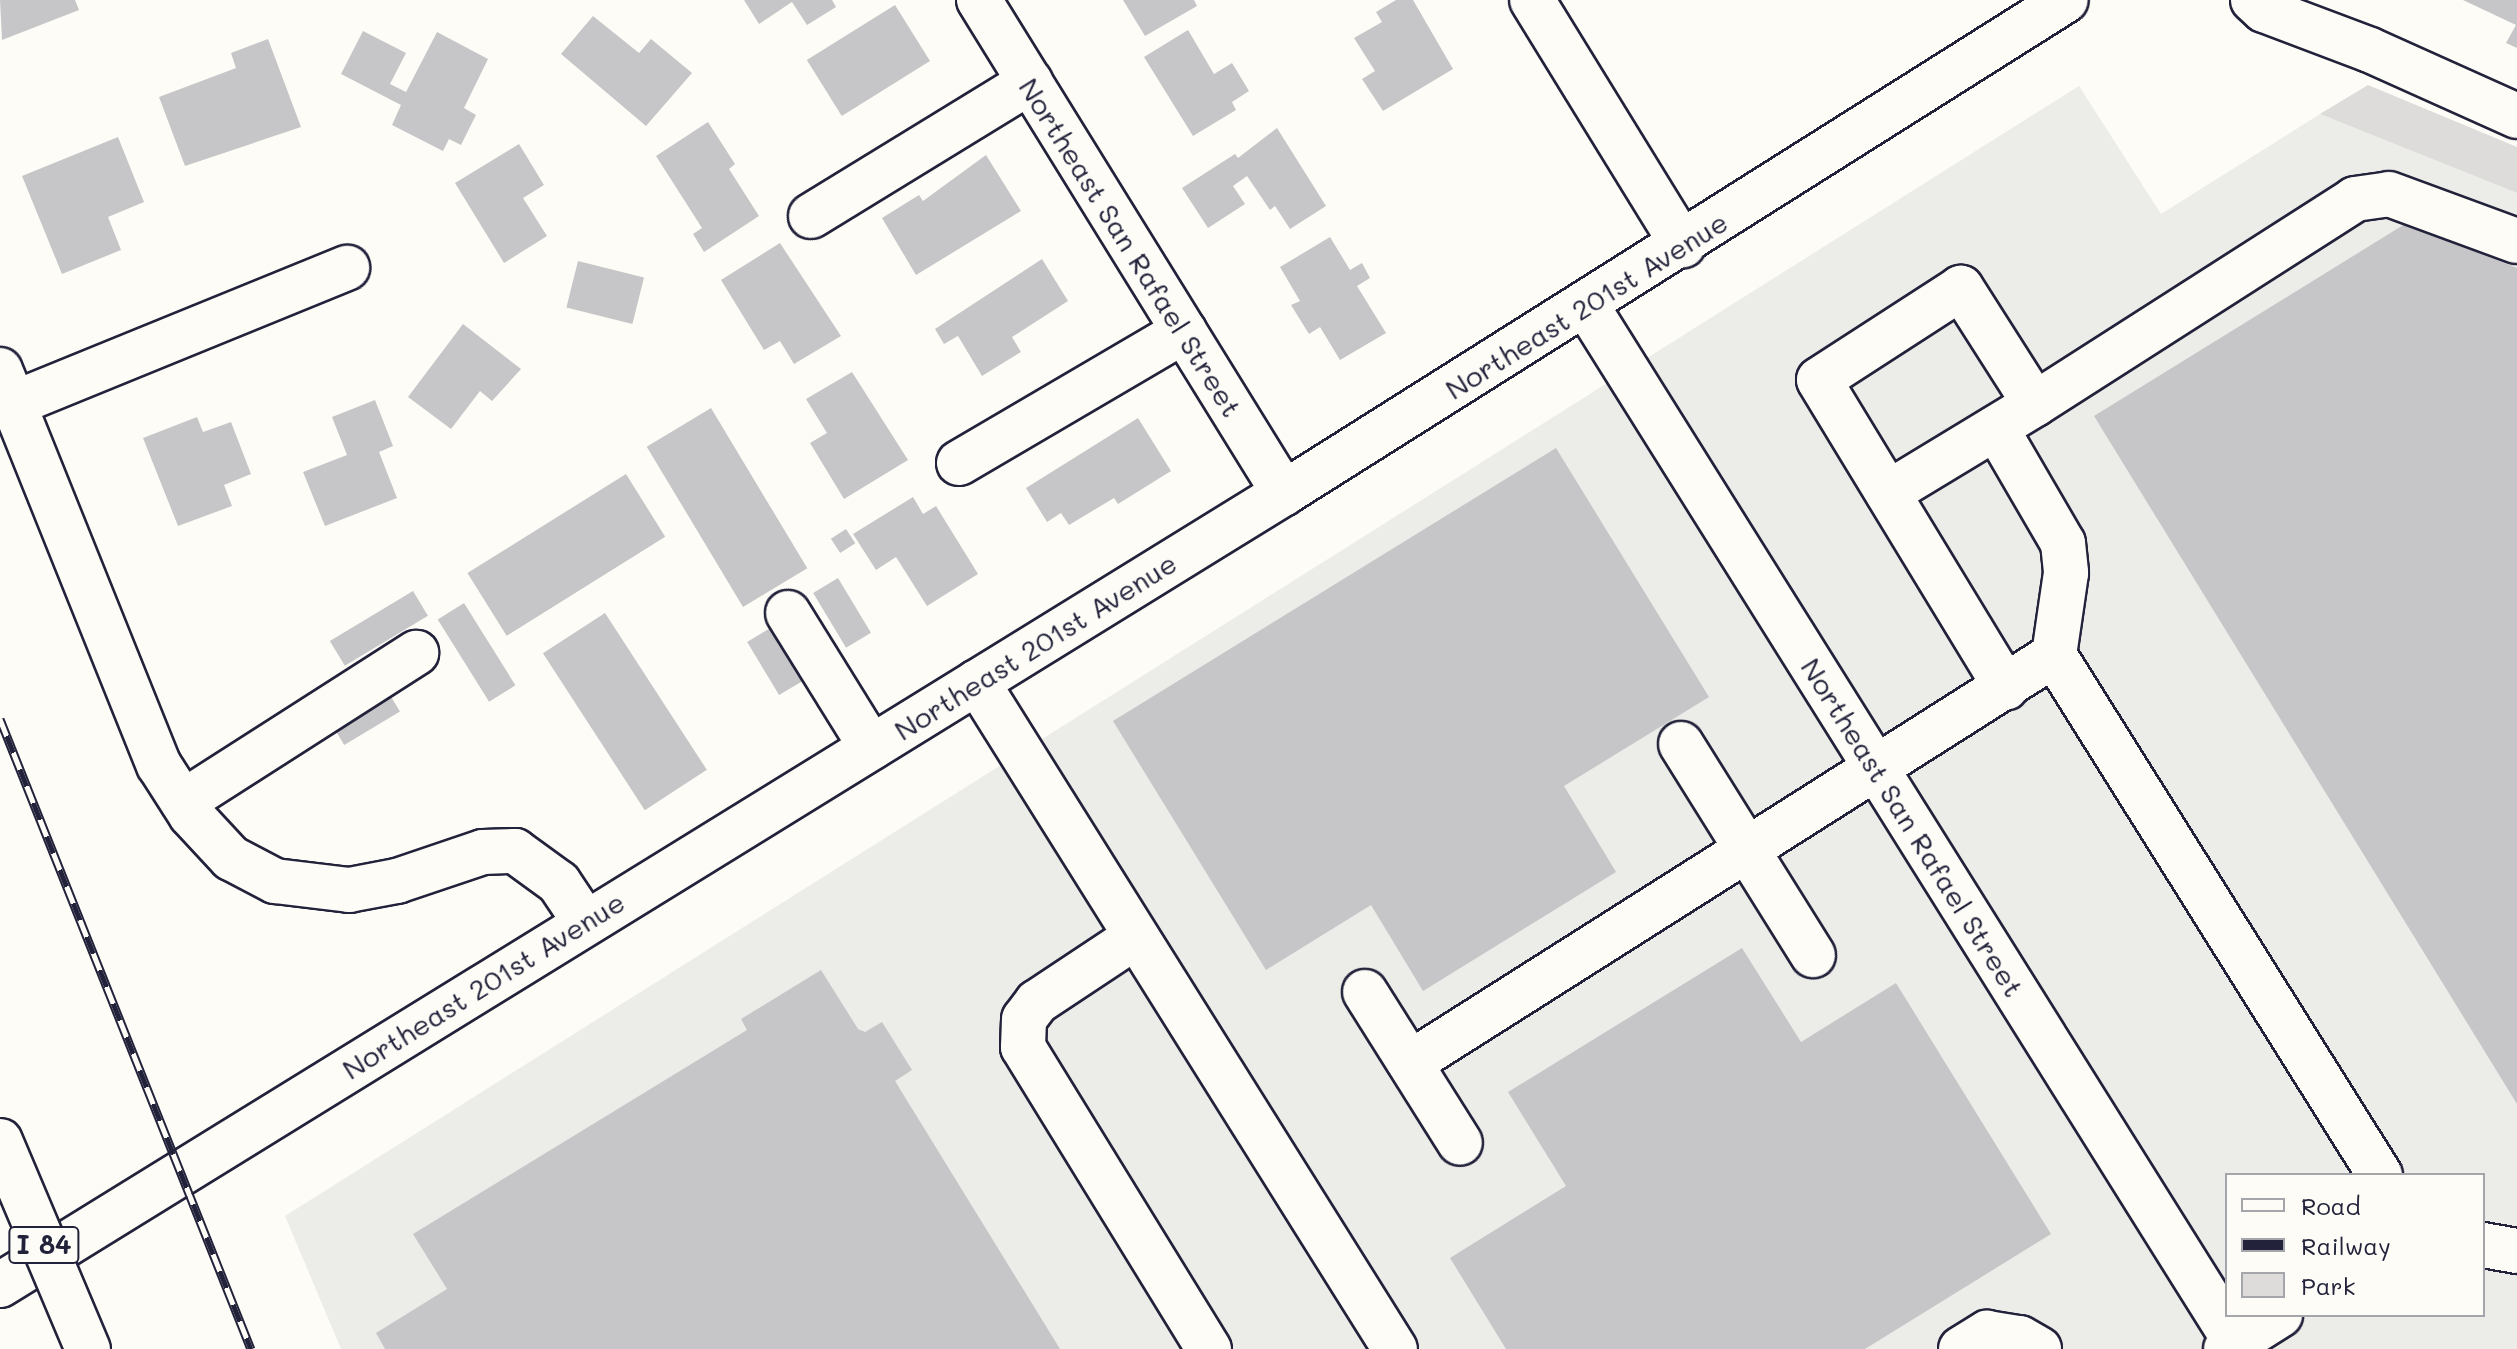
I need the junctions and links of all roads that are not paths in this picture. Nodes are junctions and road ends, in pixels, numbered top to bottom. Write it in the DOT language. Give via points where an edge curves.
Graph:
graph roads {
  1 [pos="979,0"];
  2 [pos="1532,0"];
  3 [pos="2066,0"];
  4 [pos="2253,0"];
  5 [pos="1030,82"];
  6 [pos="2517,116"];
  7 [pos="811,216"];
  8 [pos="2517,241"];
  9 [pos="1683,245"];
  10 [pos="347,268"];
  11 [pos="1586,305"];
  12 [pos="1184,331"];
  13 [pos="7,387"];
  14 [pos="2035,404"];
  15 [pos="1996,428"];
  16 [pos="959,463"];
  17 [pos="1284,493"];
  18 [pos="1888,493"];
  19 [pos="788,613"];
  20 [pos="416,653"];
  21 [pos="2054,655"];
  22 [pos="977,682"];
  23 [pos="2006,688"];
  24 [pos="1681,744"];
  25 [pos="871,747"];
  26 [pos="1877,769"];
  27 [pos="183,802"];
  28 [pos="1748,852"];
  29 [pos="585,922"];
  30 [pos="1135,937"];
  31 [pos="1813,955"];
  32 [pos="1365,992"];
  33 [pos="1410,1063"];
  34 [pos="0,1141"];
  35 [pos="1460,1143"];
  36 [pos="2379,1173"];
  37 [pos="2485,1245"];
  38 [pos="2517,1251"];
  39 [pos="0,1285"];
  40 [pos="2277,1317"];
  41 [pos="2234,1347"];
  42 [pos="88,1349"];
  43 [pos="1209,1349"];
  44 [pos="1395,1349"];
  45 [pos="1961,1349"];
  46 [pos="2039,1349"];
  1 -- 5 [label="main road, Northeast San Rafael Street"];
  2 -- 9 [label="main road"];
  3 -- 9 [label="main road, Northeast 201st Avenue"];
  4 -- 6 [label="main road" via="2264,10 2370,50"];
  5 -- 7 [label="main road"];
  5 -- 12 [label="main road, Northeast San Rafael Street"];
  8 -- 14 [label="main road" via="2389,194 2355,199"];
  9 -- 11 [label="main road, Northeast 201st Avenue"];
  10 -- 13 [label="main road"];
  11 -- 17 [label="main road, Northeast 201st Avenue"];
  11 -- 26 [label="main road, Northeast San Rafael Street"];
  12 -- 16 [label="main road"];
  12 -- 17 [label="main road, Northeast San Rafael Street"];
  13 -- 27 [label="main road" via="159,765"];
  14 -- 15 [label="main road"];
  14 -- 18 [label="main road" via="1961,288 1819,380"];
  15 -- 18 [label="main road"];
  15 -- 21 [label="main road" via="2063,543 2066,573"];
  17 -- 22 [label="main road, Northeast 201st Avenue"];
  18 -- 23 [label="main road"];
  19 -- 25 [label="main road"];
  20 -- 27 [label="main road"];
  21 -- 23 [label="main road"];
  21 -- 36 [label="main road"];
  22 -- 25 [label="main road, Northeast 201st Avenue"];
  22 -- 30 [label="main road"];
  23 -- 26 [label="main road"];
  24 -- 28 [label="main road"];
  25 -- 29 [label="main road, Northeast 201st Avenue"];
  26 -- 28 [label="main road"];
  26 -- 41 [label="main road, Northeast San Rafael Street"];
  27 -- 29 [label="main road" via="231,858 275,881 349,890 397,881 483,852 515,851 559,883"];
  28 -- 31 [label="main road"];
  28 -- 33 [label="main road"];
  29 -- 39 [label="main road, Northeast 201st Avenue"];
  30 -- 43 [label="main road" via="1037,1002 1024,1019 1023,1047"];
  30 -- 44 [label="main road"];
  32 -- 33 [label="main road"];
  33 -- 35 [label="main road"];
  34 -- 42 [label="main road, I 84, bridge"];
  37 -- 38 [label="main road"];
  40 -- 41 [label="main road"];
  45 -- 46 [label="main road" via="1987,1333 2020,1338"];
}
